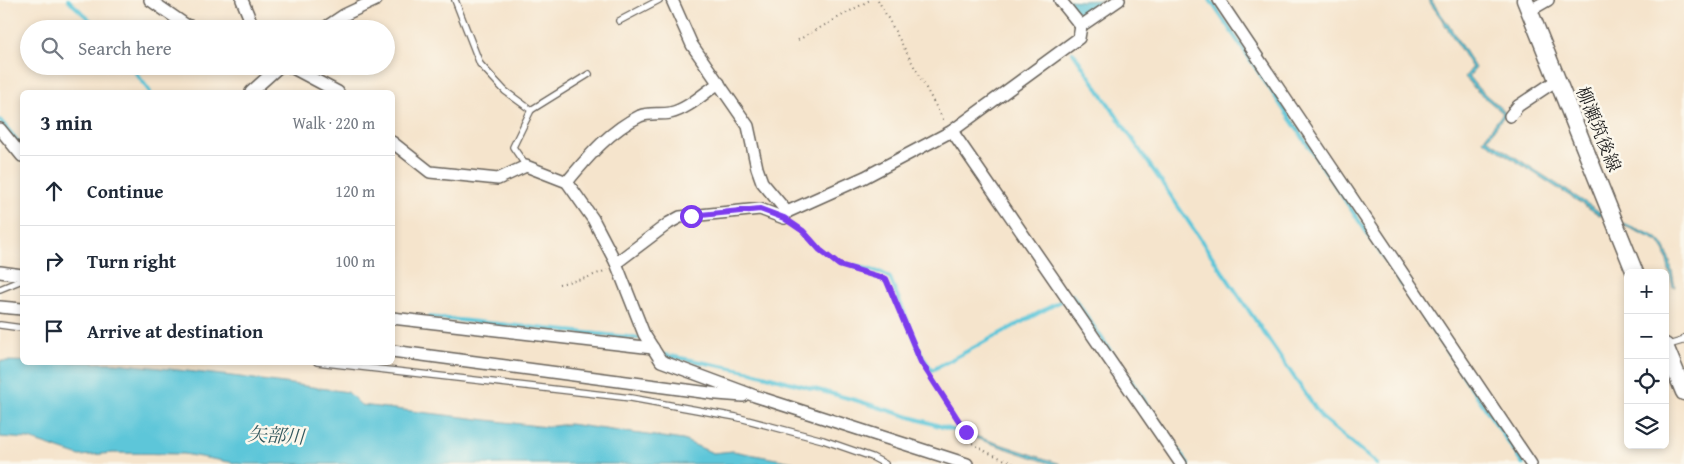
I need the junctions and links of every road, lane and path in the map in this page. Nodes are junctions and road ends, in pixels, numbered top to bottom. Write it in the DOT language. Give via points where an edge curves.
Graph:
graph roads {
  1 [pos="150,0"];
  2 [pos="242,0"];
  3 [pos="376,0"];
  4 [pos="455,0"];
  5 [pos="659,0"];
  6 [pos="672,0"];
  7 [pos="870,0"];
  8 [pos="878,0"];
  9 [pos="1060,0"];
  10 [pos="1119,0"];
  11 [pos="1218,0"];
  12 [pos="1548,0"];
  13 [pos="1527,6"];
  14 [pos="179,20"];
  15 [pos="250,20"];
  16 [pos="336,20"];
  17 [pos="619,21"];
  18 [pos="1081,26"];
  19 [pos="798,40"];
  20 [pos="589,74"];
  21 [pos="270,75"];
  22 [pos="306,75"];
  23 [pos="1557,80"];
  24 [pos="719,83"];
  25 [pos="253,90"];
  26 [pos="334,90"];
  27 [pos="531,110"];
  28 [pos="1510,116"];
  29 [pos="0,129"];
  30 [pos="951,131"];
  31 [pos="395,144"];
  32 [pos="20,154"];
  33 [pos="526,166"];
  34 [pos="567,182"];
  35 [pos="786,215"];
  36 [pos="617,264"];
  37 [pos="1633,269"];
  38 [pos="0,272"];
  39 [pos="20,275"];
  40 [pos="20,281"];
  41 [pos="560,284"];
  42 [pos="0,289"];
  43 [pos="0,307"];
  44 [pos="20,309"];
  45 [pos="395,318"];
  46 [pos="0,326"];
  47 [pos="20,328"];
  48 [pos="1684,338"];
  49 [pos="1669,345"];
  50 [pos="653,348"];
  51 [pos="395,351"];
  52 [pos="1669,356"];
  53 [pos="343,365"];
  54 [pos="1684,392"];
  55 [pos="755,396"];
  56 [pos="886,464"];
  57 [pos="967,464"];
  58 [pos="1014,464"];
  59 [pos="1181,464"];
  60 [pos="1531,464"];
  1 -- 14 [label="street"];
  2 -- 15 [label="street"];
  3 -- 16 [label="street"];
  4 -- 27 [label="lane" via="480,64 505,91"];
  5 -- 17 [label="lane"];
  6 -- 24 [label="street" via="692,45"];
  7 -- 19 [label="path"];
  8 -- 30 [label="path"];
  9 -- 18 [label="street"];
  10 -- 18 [label="street"];
  11 -- 60 [label="street"];
  12 -- 13 [label="street"];
  13 -- 23 [label="main road, 柳瀬筑後線"];
  18 -- 30 [label="street" via="1079,38"];
  20 -- 27 [label="lane"];
  21 -- 25 [label="street"];
  22 -- 26 [label="street"];
  23 -- 28 [label="street" via="1518,106"];
  23 -- 37 [label="main road, 柳瀬筑後線"];
  24 -- 34 [label="street" via="682,108 670,113 642,115 622,126 592,152"];
  24 -- 35 [label="street" via="748,126 762,182"];
  27 -- 33 [label="lane" via="513,148"];
  29 -- 32 [label="street"];
  30 -- 35 [label="street"];
  30 -- 59 [label="street"];
  31 -- 33 [label="street" via="430,172 498,179"];
  33 -- 34 [label="street"];
  34 -- 36 [label="street" via="593,219"];
  35 -- 36 [label="street" via="760,209 680,217"];
  35 -- 58 [label="path" via="839,265 886,279 921,362 972,443"];
  36 -- 41 [label="path" via="586,278"];
  36 -- 50 [label="street" via="644,334"];
  38 -- 39 [label="street"];
  40 -- 42 [label="lane"];
  43 -- 44 [label="street"];
  45 -- 50 [label="street"];
  46 -- 47 [label="lane"];
  48 -- 49 [label="lane"];
  50 -- 55 [label="street" via="661,360"];
  51 -- 55 [label="street" via="717,394"];
  52 -- 54 [label="main road"];
  53 -- 56 [label="lane" via="631,398 726,415 823,440"];
  55 -- 57 [label="street"];
}
